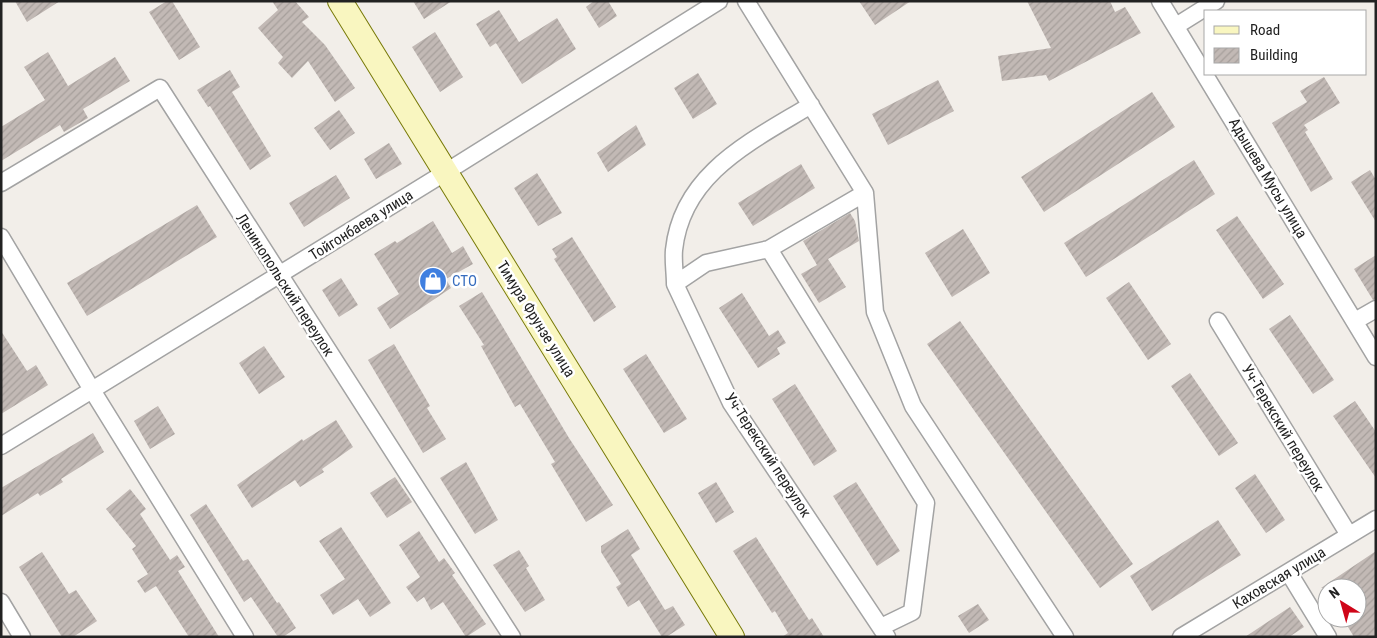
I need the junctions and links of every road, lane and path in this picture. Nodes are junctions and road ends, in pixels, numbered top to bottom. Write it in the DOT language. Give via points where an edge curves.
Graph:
graph roads {
  1 [pos="340,1"];
  2 [pos="719,1"];
  3 [pos="746,1"];
  4 [pos="1160,1"];
  5 [pos="1216,1"];
  6 [pos="1176,26"];
  7 [pos="1204,72"];
  8 [pos="1206,75"];
  9 [pos="811,105"];
  10 [pos="446,172"];
  11 [pos="1,184"];
  12 [pos="865,194"];
  13 [pos="1,237"];
  14 [pos="769,249"];
  15 [pos="279,275"];
  16 [pos="676,284"];
  17 [pos="1376,309"];
  18 [pos="1218,321"];
  19 [pos="1355,321"];
  20 [pos="1376,356"];
  21 [pos="92,390"];
  22 [pos="1,446"];
  23 [pos="1376,519"];
  24 [pos="1349,535"];
  25 [pos="1289,573"];
  26 [pos="1,602"];
  27 [pos="884,632"];
  28 [pos="22,637"];
  29 [pos="244,637"];
  30 [pos="512,637"];
  31 [pos="732,637"];
  32 [pos="1065,637"];
  33 [pos="1181,637"];
  34 [pos="1328,637"];
  1 -- 10 [label="main road, Тимура Фрунзе улица"];
  2 -- 10 [label="street, Тойгонбаева улица"];
  3 -- 9 [label="street"];
  4 -- 6 [label="street, Адышева Мусы улица"];
  5 -- 6 [label="street"];
  6 -- 7 [label="street, Адышева Мусы улица"];
  8 -- 19 [label="street, Адышева Мусы улица"];
  9 -- 12 [label="street"];
  9 -- 16 [label="street" via="734,153 699,184 678,232 674,251"];
  10 -- 15 [label="street, Тойгонбаева улица"];
  10 -- 31 [label="main road, Тимура Фрунзе улица"];
  11 -- 15 [label="street, Ленинопольский переулок" via="160,88"];
  12 -- 14 [label="street"];
  12 -- 32 [label="street" via="875,312 913,406"];
  13 -- 21 [label="street"];
  14 -- 16 [label="street" via="706,264"];
  14 -- 27 [label="street, Уч-Терекский переулок" via="926,503 912,612"];
  15 -- 21 [label="street, Тойгонбаева улица"];
  15 -- 30 [label="street, Ленинопольский переулок"];
  16 -- 27 [label="street, Уч-Терекский переулок" via="731,403"];
  17 -- 19 [label="street"];
  18 -- 24 [label="street, Уч-Терекский переулок"];
  19 -- 20 [label="street, Адышева Мусы улица"];
  21 -- 22 [label="street, Тойгонбаева улица"];
  21 -- 29 [label="street"];
  23 -- 24 [label="street, Каховская улица"];
  24 -- 25 [label="street, Каховская улица"];
  25 -- 33 [label="street, Каховская улица"];
  25 -- 34 [label="street"];
  26 -- 28 [label="street"];
}
